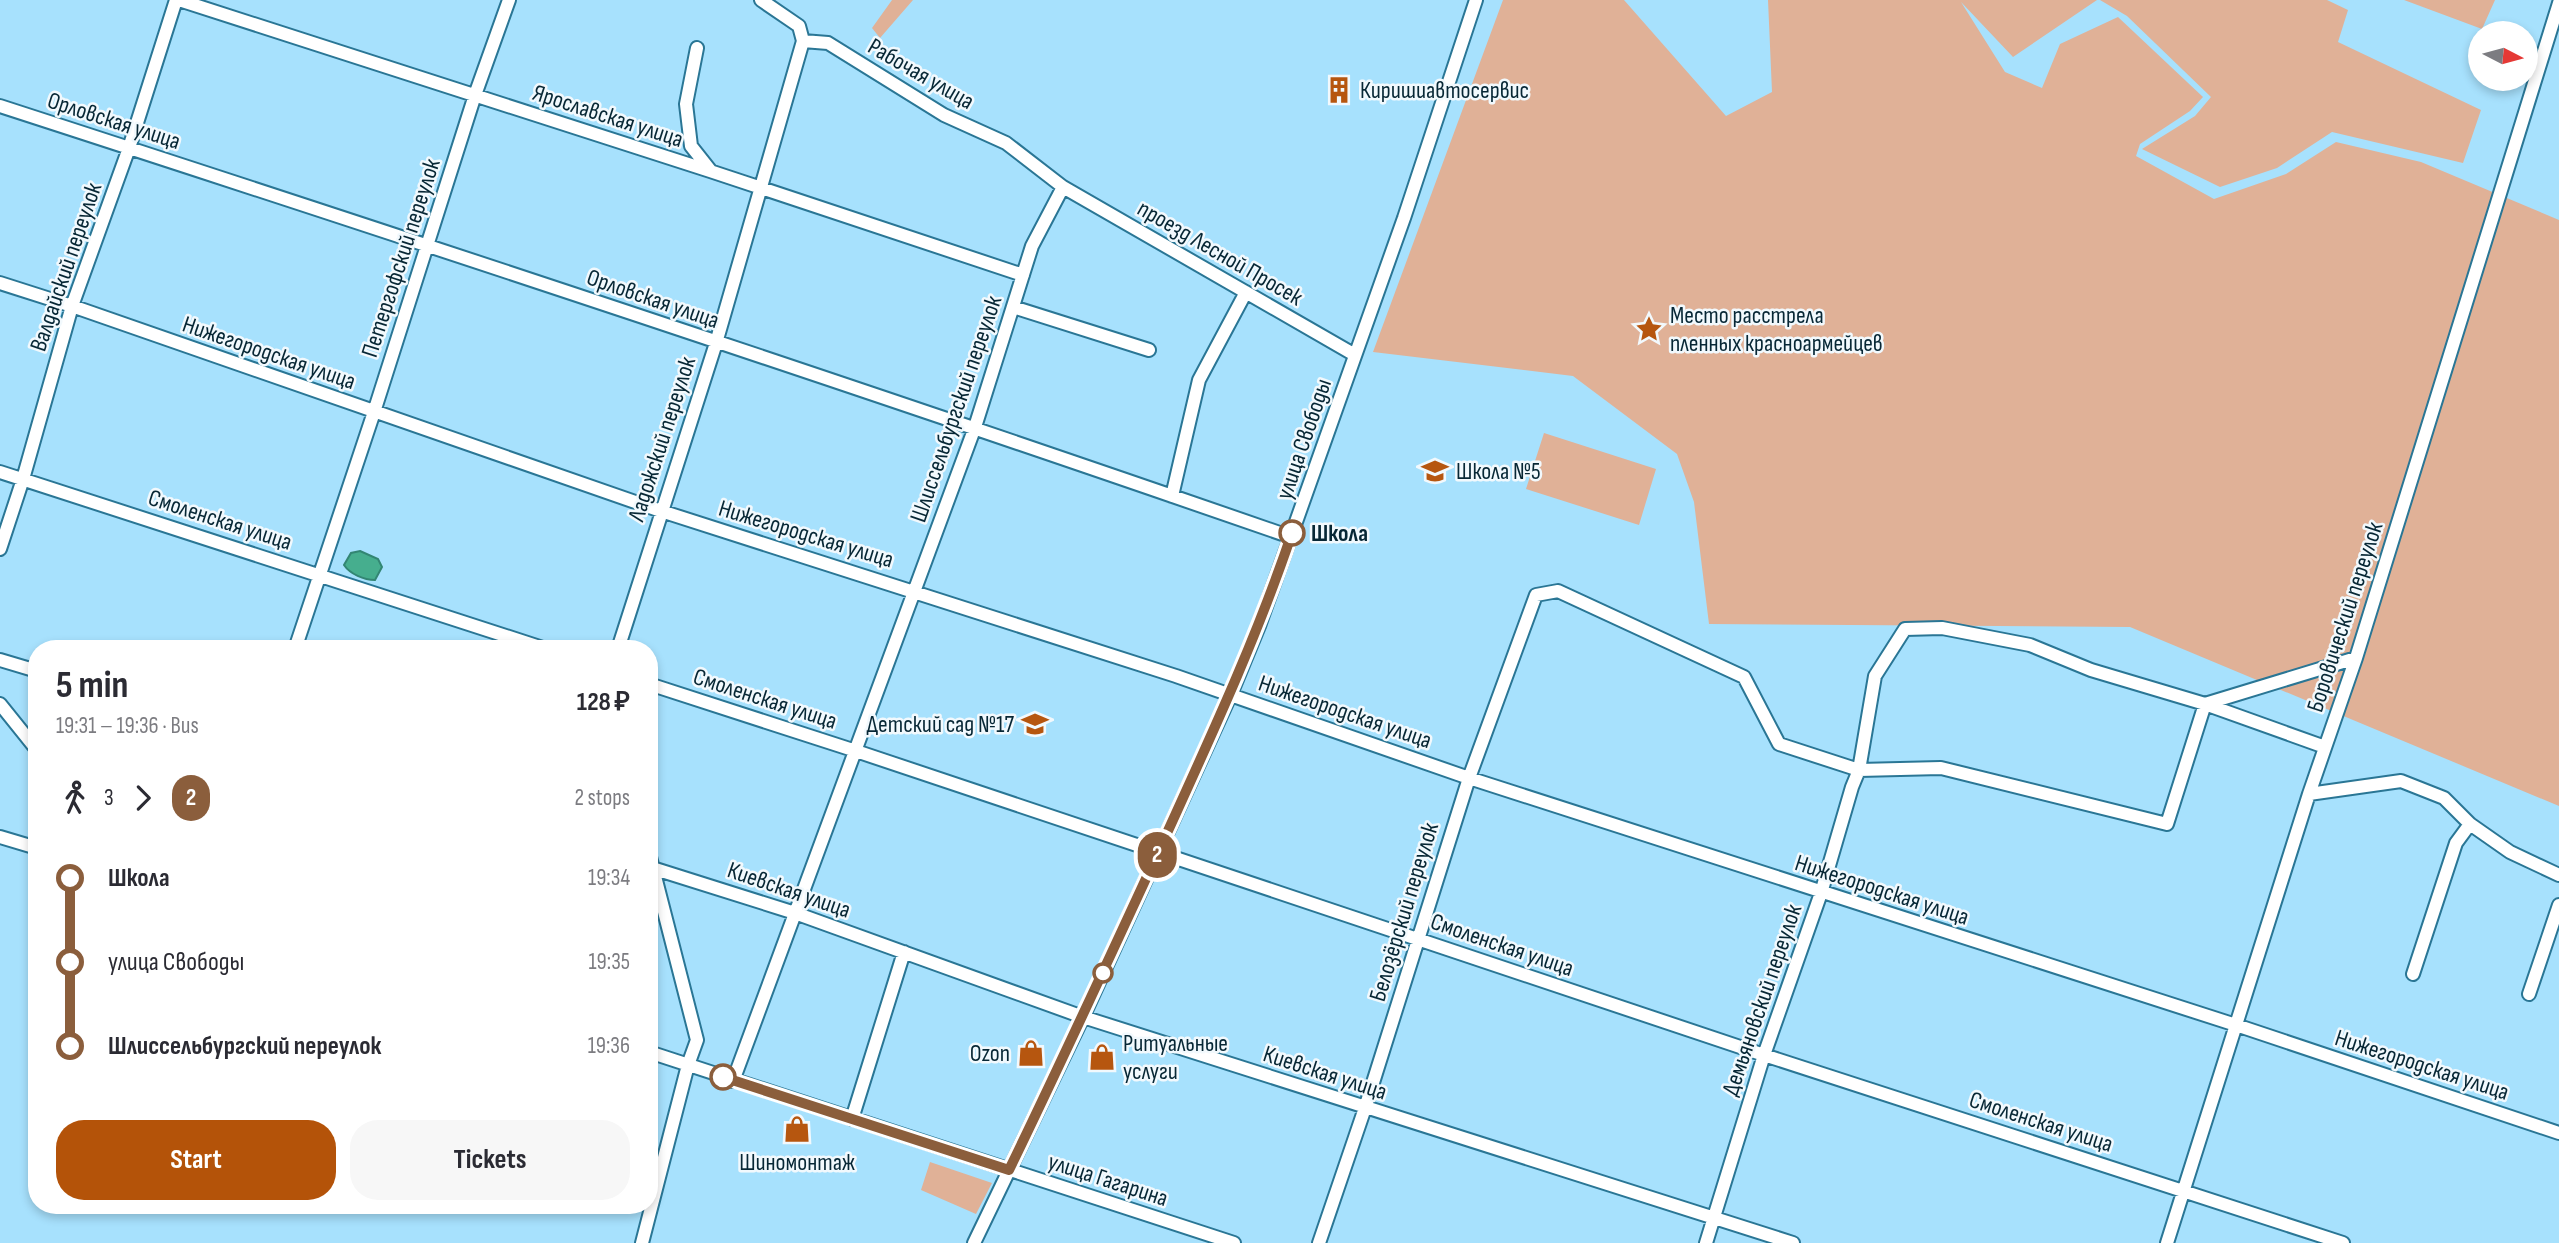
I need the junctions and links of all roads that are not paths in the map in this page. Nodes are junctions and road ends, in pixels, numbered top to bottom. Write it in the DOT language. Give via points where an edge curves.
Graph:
graph roads {
  1 [pos="178,0"];
  2 [pos="509,0"];
  3 [pos="761,0"];
  4 [pos="1476,0"];
  5 [pos="2559,3"];
  6 [pos="803,40"];
  7 [pos="697,48"];
  8 [pos="475,95"];
  9 [pos="0,106"];
  10 [pos="129,148"];
  11 [pos="710,171"];
  12 [pos="1063,187"];
  13 [pos="761,188"];
  14 [pos="426,244"];
  15 [pos="1023,275"];
  16 [pos="0,283"];
  17 [pos="1246,292"];
  18 [pos="72,306"];
  19 [pos="1013,307"];
  20 [pos="716,343"];
  21 [pos="1149,350"];
  22 [pos="1355,355"];
  23 [pos="374,412"];
  24 [pos="975,427"];
  25 [pos="0,472"];
  26 [pos="23,479"];
  27 [pos="1172,496"];
  28 [pos="661,511"];
  29 [pos="1291,537"];
  30 [pos="0,550"];
  31 [pos="320,574"];
  32 [pos="914,590"];
  33 [pos="298,640"];
  34 [pos="519,640"];
  35 [pos="621,640"];
  36 [pos="2356,658"];
  37 [pos="0,660"];
  38 [pos="28,668"];
  39 [pos="658,687"];
  40 [pos="1231,694"];
  41 [pos="0,704"];
  42 [pos="2205,704"];
  43 [pos="28,739"];
  44 [pos="2325,747"];
  45 [pos="856,751"];
  46 [pos="1859,770"];
  47 [pos="1469,778"];
  48 [pos="2309,794"];
  49 [pos="2470,824"];
  50 [pos="0,836"];
  51 [pos="28,845"];
  52 [pos="1158,853"];
  53 [pos="658,869"];
  54 [pos="2559,874"];
  55 [pos="658,893"];
  56 [pos="1821,893"];
  57 [pos="2559,905"];
  58 [pos="795,913"];
  59 [pos="1418,939"];
  60 [pos="904,952"];
  61 [pos="2413,974"];
  62 [pos="2529,995"];
  63 [pos="1083,1017"];
  64 [pos="2235,1025"];
  65 [pos="658,1055"];
  66 [pos="1764,1055"];
  67 [pos="688,1065"];
  68 [pos="733,1081"];
  69 [pos="1365,1108"];
  70 [pos="852,1119"];
  71 [pos="2559,1133"];
  72 [pos="1009,1170"];
  73 [pos="658,1181"];
  74 [pos="2183,1190"];
  75 [pos="649,1214"];
  76 [pos="1714,1218"];
  77 [pos="642,1243"];
  78 [pos="974,1243"];
  79 [pos="1234,1243"];
  80 [pos="1319,1243"];
  81 [pos="1706,1243"];
  82 [pos="1793,1243"];
  83 [pos="2166,1243"];
  84 [pos="2343,1243"];
  1 -- 8 [label="street, Ярославская улица"];
  1 -- 10 [label="street, Валдайский переулок"];
  2 -- 8 [label="street, Петергофский переулок"];
  3 -- 6 [label="street" via="799,26"];
  4 -- 22 [label="street, улица Свободы"];
  5 -- 36 [label="street, Боровический переулок"];
  6 -- 12 [label="street, Рабочая улица" via="828,44 944,115 1006,143"];
  6 -- 13 [label="street, Ладожский переулок"];
  7 -- 11 [label="street" via="687,114 691,146"];
  8 -- 11 [label="street, Ярославская улица"];
  8 -- 14 [label="street, Петергофский переулок"];
  9 -- 10 [label="street, Орловская улица"];
  10 -- 14 [label="street, Орловская улица"];
  10 -- 18 [label="street, Валдайский переулок"];
  11 -- 13 [label="street, Ярославская улица"];
  12 -- 15 [label="street, Шлиссельбургский переулок" via="1032,246"];
  12 -- 17 [label="street, проезд Лесной Просек"];
  13 -- 15 [label="street, Ярославская улица"];
  13 -- 20 [label="street, Ладожский переулок"];
  14 -- 20 [label="street, Орловская улица"];
  14 -- 23 [label="street, Петергофский переулок"];
  15 -- 19 [label="street, Шлиссельбургский переулок"];
  16 -- 18 [label="street, Нижегородская улица"];
  17 -- 22 [label="street, проезд Лесной Просек"];
  17 -- 27 [label="street" via="1199,380"];
  18 -- 23 [label="street, Нижегородская улица"];
  18 -- 26 [label="street, Валдайский переулок"];
  19 -- 21 [label="street"];
  19 -- 24 [label="street, Шлиссельбургский переулок"];
  20 -- 24 [label="street, Орловская улица"];
  20 -- 28 [label="street, Ладожский переулок"];
  22 -- 29 [label="street, улица Свободы"];
  23 -- 28 [label="street, Нижегородская улица"];
  23 -- 31 [label="street, Петергофский переулок"];
  24 -- 27 [label="street, Орловская улица"];
  24 -- 32 [label="street, Шлиссельбургский переулок"];
  25 -- 26 [label="street, Смоленская улица"];
  26 -- 30 [label="street, Валдайский переулок"];
  26 -- 31 [label="street, Смоленская улица"];
  27 -- 29 [label="street, Орловская улица"];
  28 -- 32 [label="street, Нижегородская улица"];
  28 -- 35 [label="street, Ладожский переулок"];
  29 -- 40 [label="street, улица Свободы"];
  31 -- 33 [label="street, Петергофский переулок"];
  31 -- 34 [label="street, Смоленская улица"];
  32 -- 40 [label="street, Нижегородская улица"];
  32 -- 45 [label="street, Шлиссельбургский переулок"];
  36 -- 42 [label="street"];
  36 -- 44 [label="street, Боровический переулок"];
  37 -- 38 [label="street"];
  39 -- 45 [label="street, Смоленская улица"];
  40 -- 47 [label="street, Нижегородская улица"];
  40 -- 52 [label="street, улица Свободы"];
  41 -- 43 [label="street"];
  42 -- 44 [label="street"];
  42 -- 46 [label="street" via="2167,824 1941,768"];
  42 -- 46 [label="street, Демьяновский переулок" via="2091,670 2029,645 1942,628 1905,629 1875,676"];
  44 -- 48 [label="street, Боровический переулок"];
  45 -- 52 [label="street, Смоленская улица"];
  45 -- 58 [label="street, Шлиссельбургский переулок"];
  46 -- 47 [label="street, Белозёрский переулок" via="1779,744 1744,677 1558,591 1536,595"];
  46 -- 56 [label="street, Демьяновский переулок"];
  47 -- 56 [label="street, Нижегородская улица"];
  47 -- 59 [label="street, Белозёрский переулок"];
  48 -- 49 [label="street" via="2401,781 2444,798"];
  48 -- 64 [label="street, Боровический переулок"];
  49 -- 54 [label="street" via="2510,852"];
  49 -- 61 [label="street" via="2456,843"];
  50 -- 51 [label="street"];
  52 -- 59 [label="street, Смоленская улица"];
  52 -- 63 [label="street, улица Свободы"];
  53 -- 58 [label="street, Киевская улица"];
  55 -- 67 [label="street" via="697,1040"];
  56 -- 64 [label="street, Нижегородская улица"];
  56 -- 66 [label="street, Демьяновский переулок"];
  57 -- 62 [label="street"];
  58 -- 60 [label="street, Киевская улица"];
  58 -- 68 [label="street, Шлиссельбургский переулок"];
  59 -- 66 [label="street, Смоленская улица"];
  59 -- 69 [label="street, Белозёрский переулок"];
  60 -- 63 [label="street, Киевская улица"];
  60 -- 70 [label="street"];
  63 -- 69 [label="street, Киевская улица"];
  63 -- 72 [label="street, улица Свободы"];
  64 -- 71 [label="street, Нижегородская улица"];
  64 -- 74 [label="street, Боровический переулок"];
  65 -- 67 [label="street, улица Гагарина"];
  66 -- 74 [label="street, Смоленская улица"];
  66 -- 76 [label="street, Демьяновский переулок"];
  67 -- 68 [label="street, улица Гагарина"];
  67 -- 73 [label="street"];
  68 -- 70 [label="street, улица Гагарина"];
  69 -- 76 [label="street, Киевская улица"];
  69 -- 80 [label="street, Белозёрский переулок"];
  70 -- 72 [label="street, улица Гагарина"];
  72 -- 78 [label="street, улица Свободы"];
  72 -- 79 [label="street, улица Гагарина"];
  74 -- 83 [label="street, Боровический переулок"];
  74 -- 84 [label="street, Смоленская улица"];
  75 -- 77 [label="street"];
  76 -- 81 [label="street, Демьяновский переулок"];
  76 -- 82 [label="street, Киевская улица"];
}
